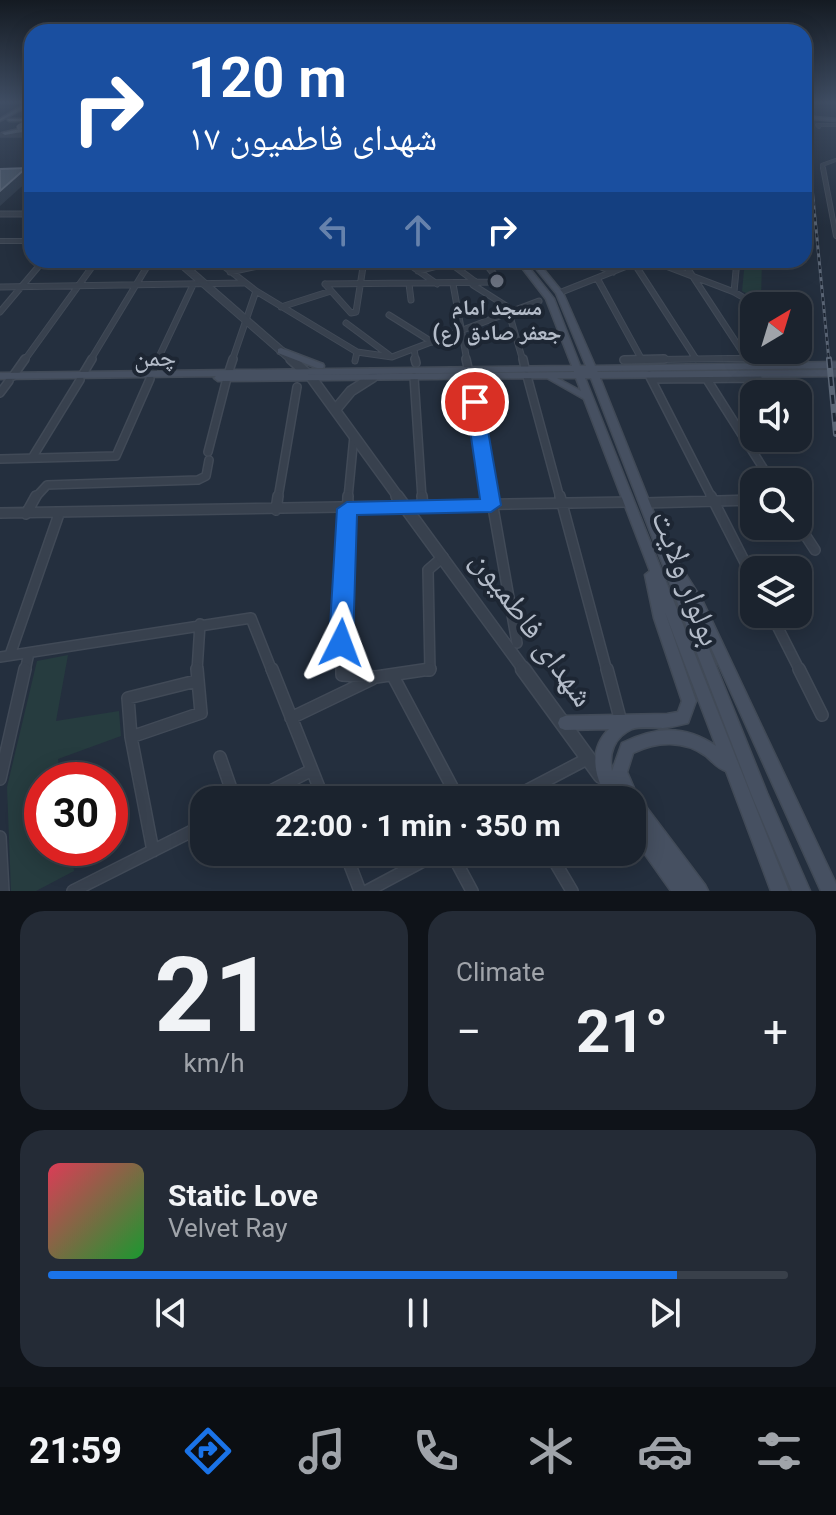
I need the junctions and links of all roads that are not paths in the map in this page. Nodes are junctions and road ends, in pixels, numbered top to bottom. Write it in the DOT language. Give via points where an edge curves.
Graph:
graph roads {
  1 [pos="836,160"];
  2 [pos="824,178"];
  3 [pos="836,181"];
  4 [pos="828,196"];
  5 [pos="836,198"];
  6 [pos="0,214"];
  7 [pos="24,214"];
  8 [pos="833,215"];
  9 [pos="834,223"];
  10 [pos="836,236"];
  11 [pos="0,241"];
  12 [pos="11,241"];
  13 [pos="24,241"];
  14 [pos="0,252"];
  15 [pos="37,268"];
  16 [pos="91,268"];
  17 [pos="146,268"];
  18 [pos="184,268"];
  19 [pos="225,268"];
  20 [pos="249,268"];
  21 [pos="363,268"];
  22 [pos="414,268"];
  23 [pos="428,268"];
  24 [pos="433,268"];
  25 [pos="456,268"];
  26 [pos="489,268"];
  27 [pos="525,268"];
  28 [pos="539,268"];
  29 [pos="604,268"];
  30 [pos="622,268"];
  31 [pos="637,268"];
  32 [pos="672,268"];
  33 [pos="685,268"];
  34 [pos="736,268"];
  35 [pos="418,271"];
  36 [pos="230,272"];
  37 [pos="613,272"];
  38 [pos="688,274"];
  39 [pos="443,275"];
  40 [pos="597,278"];
  41 [pos="244,283"];
  42 [pos="197,284"];
  43 [pos="361,284"];
  44 [pos="409,284"];
  45 [pos="437,284"];
  46 [pos="453,284"];
  47 [pos="475,284"];
  48 [pos="22,286"];
  49 [pos="79,286"];
  50 [pos="135,286"];
  51 [pos="0,287"];
  52 [pos="256,291"];
  53 [pos="331,291"];
  54 [pos="734,292"];
  55 [pos="559,293"];
  56 [pos="740,296"];
  57 [pos="411,300"];
  58 [pos="539,301"];
  59 [pos="281,307"];
  60 [pos="0,312"];
  61 [pos="511,312"];
  62 [pos="389,315"];
  63 [pos="246,321"];
  64 [pos="346,323"];
  65 [pos="461,331"];
  66 [pos="432,342"];
  67 [pos="414,349"];
  68 [pos="740,349"];
  69 [pos="570,350"];
  70 [pos="281,351"];
  71 [pos="357,352"];
  72 [pos="586,354"];
  73 [pos="696,359"];
  74 [pos="740,359"];
  75 [pos="392,360"];
  76 [pos="642,360"];
  77 [pos="355,362"];
  78 [pos="416,363"];
  79 [pos="621,364"];
  80 [pos="836,365"];
  81 [pos="302,369"];
  82 [pos="330,370"];
  83 [pos="529,371"];
  84 [pos="469,372"];
  85 [pos="577,372"];
  86 [pos="594,372"];
  87 [pos="836,373"];
  88 [pos="228,374"];
  89 [pos="627,375"];
  90 [pos="151,376"];
  91 [pos="545,376"];
  92 [pos="81,377"];
  93 [pos="311,377"];
  94 [pos="373,377"];
  95 [pos="414,377"];
  96 [pos="650,377"];
  97 [pos="6,378"];
  98 [pos="706,378"];
  99 [pos="759,380"];
  100 [pos="297,387"];
  101 [pos="0,393"];
  102 [pos="601,393"];
  103 [pos="588,399"];
  104 [pos="336,409"];
  105 [pos="354,434"];
  106 [pos="32,458"];
  107 [pos="0,459"];
  108 [pos="763,468"];
  109 [pos="740,500"];
  110 [pos="714,501"];
  111 [pos="628,502"];
  112 [pos="645,503"];
  113 [pos="561,504"];
  114 [pos="491,505"];
  115 [pos="408,507"];
  116 [pos="423,507"];
  117 [pos="347,509"];
  118 [pos="276,510"];
  119 [pos="0,513"];
  120 [pos="26,514"];
  121 [pos="59,514"];
  122 [pos="808,540"];
  123 [pos="653,545"];
  124 [pos="815,550"];
  125 [pos="443,556"];
  126 [pos="742,556"];
  127 [pos="200,624"];
  128 [pos="778,628"];
  129 [pos="517,643"];
  130 [pos="29,653"];
  131 [pos="5,656"];
  132 [pos="393,676"];
  133 [pos="376,677"];
  134 [pos="196,681"];
  135 [pos="822,715"];
  136 [pos="291,718"];
  137 [pos="625,722"];
  138 [pos="565,723"];
  139 [pos="131,737"];
  140 [pos="220,757"];
  141 [pos="589,758"];
  142 [pos="312,770"];
  143 [pos="732,772"];
  144 [pos="0,779"];
  145 [pos="230,786"];
  146 [pos="281,786"];
  147 [pos="318,786"];
  148 [pos="452,786"];
  149 [pos="536,786"];
  150 [pos="607,786"];
  151 [pos="610,786"];
  152 [pos="625,786"];
  153 [pos="751,798"];
  154 [pos="646,820"];
  155 [pos="190,832"];
  156 [pos="0,837"];
  157 [pos="646,841"];
  158 [pos="153,851"];
  159 [pos="350,866"];
  160 [pos="410,866"];
  161 [pos="459,866"];
  162 [pos="557,866"];
  163 [pos="359,890"];
  164 [pos="3,891"];
  165 [pos="73,891"];
  166 [pos="472,891"];
  167 [pos="572,891"];
  168 [pos="682,891"];
  169 [pos="699,891"];
  170 [pos="780,891"];
  171 [pos="801,891"];
  172 [pos="830,891"];
  1 -- 2 [label="street" via="822,165"];
  2 -- 3 [label="street"];
  2 -- 4 [label="street"];
  4 -- 5 [label="street"];
  4 -- 8 [label="street"];
  6 -- 7 [label="street"];
  8 -- 9 [label="street"];
  9 -- 10 [label="street"];
  11 -- 12 [label="street"];
  12 -- 13 [label="street"];
  12 -- 14 [label="street"];
  15 -- 48 [label="street"];
  16 -- 49 [label="street"];
  17 -- 50 [label="street"];
  18 -- 42 [label="street"];
  19 -- 36 [label="street"];
  20 -- 36 [label="street"];
  21 -- 43 [label="street"];
  22 -- 35 [label="street"];
  23 -- 35 [label="street"];
  24 -- 39 [label="street"];
  25 -- 47 [label="street"];
  26 -- 47 [label="street" via="500,281"];
  27 -- 69 [label="main road, بولوار ولایت" via="550,299"];
  28 -- 55 [label="main road, بولوار ولایت"];
  29 -- 37 [label="street"];
  30 -- 37 [label="street"];
  31 -- 73 [label="street"];
  32 -- 38 [label="street"];
  33 -- 38 [label="street"];
  34 -- 54 [label="street"];
  35 -- 45 [label="street"];
  36 -- 41 [label="street"];
  37 -- 40 [label="street"];
  38 -- 54 [label="street"];
  38 -- 68 [label="street"];
  40 -- 55 [label="street"];
  40 -- 76 [label="street"];
  41 -- 42 [label="street"];
  41 -- 52 [label="street"];
  42 -- 50 [label="street"];
  42 -- 63 [label="street"];
  42 -- 90 [label="street"];
  43 -- 44 [label="street"];
  43 -- 53 [label="street" via="325,284"];
  43 -- 53 [label="street" via="356,312"];
  44 -- 45 [label="street"];
  44 -- 57 [label="street"];
  45 -- 46 [label="street"];
  46 -- 47 [label="street"];
  46 -- 65 [label="street"];
  47 -- 61 [label="street"];
  48 -- 49 [label="street"];
  48 -- 51 [label="street"];
  48 -- 60 [label="street"];
  49 -- 50 [label="street"];
  49 -- 97 [label="street"];
  50 -- 92 [label="street"];
  52 -- 59 [label="street"];
  52 -- 63 [label="street"];
  53 -- 59 [label="street"];
  54 -- 56 [label="street"];
  55 -- 72 [label="main road, بولوار ولایت"];
  58 -- 61 [label="street"];
  59 -- 71 [label="street"];
  61 -- 65 [label="street"];
  61 -- 83 [label="street"];
  62 -- 66 [label="street"];
  63 -- 70 [label="street"];
  63 -- 88 [label="street"];
  64 -- 75 [label="street"];
  65 -- 66 [label="street"];
  65 -- 84 [label="street"];
  66 -- 67 [label="street"];
  67 -- 75 [label="street"];
  67 -- 78 [label="street"];
  69 -- 83 [label="main road"];
  69 -- 85 [label="main road, بولوار ولایت"];
  70 -- 81 [label="street"];
  70 -- 82 [label="main road"];
  71 -- 75 [label="street"];
  71 -- 77 [label="street"];
  72 -- 79 [label="main road"];
  72 -- 86 [label="main road, بولوار ولایت"];
  73 -- 74 [label="street"];
  73 -- 76 [label="street"];
  76 -- 79 [label="street"];
  79 -- 80 [label="main road"];
  79 -- 86 [label="main road"];
  81 -- 82 [label="main road, چمن"];
  81 -- 88 [label="main road, چمن"];
  81 -- 93 [label="street, شهدای فاطمیون"];
  82 -- 84 [label="main road, چمن"];
  83 -- 84 [label="main road"];
  83 -- 85 [label="main road"];
  83 -- 91 [label="main road"];
  83 -- 113 [label="street"];
  84 -- 95 [label="main road, چمن"];
  84 -- 114 [label="street"];
  85 -- 86 [label="main road"];
  85 -- 91 [label="main road"];
  85 -- 103 [label="main road, بولوار ولایت"];
  86 -- 89 [label="main road"];
  86 -- 102 [label="main road, بولوار ولایت"];
  87 -- 96 [label="main road"];
  88 -- 90 [label="main road, چمن"];
  88 -- 93 [label="main road, چمن"];
  88 -- 120 [label="street" via="206,476 47,485"];
  89 -- 96 [label="main road"];
  89 -- 102 [label="main road"];
  90 -- 92 [label="main road, چمن"];
  90 -- 106 [label="street" via="116,456"];
  91 -- 103 [label="main road"];
  92 -- 97 [label="main road, چمن"];
  92 -- 106 [label="street"];
  93 -- 94 [label="main road, چمن"];
  93 -- 104 [label="street, شهدای فاطمیون"];
  94 -- 95 [label="main road, چمن"];
  94 -- 104 [label="street"];
  95 -- 116 [label="street"];
  96 -- 98 [label="street"];
  96 -- 110 [label="street"];
  97 -- 101 [label="street"];
  98 -- 99 [label="street"];
  98 -- 108 [label="street"];
  100 -- 118 [label="street"];
  102 -- 112 [label="main road, بولوار ولایت"];
  103 -- 111 [label="main road, بولوار ولایت"];
  104 -- 105 [label="street, شهدای فاطمیون"];
  105 -- 115 [label="street, شهدای فاطمیون"];
  105 -- 117 [label="street"];
  106 -- 107 [label="street"];
  109 -- 110 [label="street"];
  110 -- 112 [label="street"];
  110 -- 126 [label="street"];
  111 -- 113 [label="street"];
  111 -- 123 [label="main road, بولوار ولایت"];
  112 -- 123 [label="main road, بولوار ولایت"];
  113 -- 114 [label="street"];
  113 -- 137 [label="street"];
  114 -- 116 [label="street"];
  114 -- 129 [label="street"];
  115 -- 116 [label="street"];
  115 -- 117 [label="street"];
  115 -- 125 [label="street, شهدای فاطمیون"];
  117 -- 118 [label="street"];
  117 -- 133 [label="street" via="342,675"];
  118 -- 121 [label="street"];
  119 -- 120 [label="street"];
  120 -- 121 [label="street"];
  121 -- 131 [label="street"];
  122 -- 124 [label="street"];
  123 -- 137 [label="main road" via="660,618 689,701 683,718"];
  123 -- 143 [label="main road, بولوار ولایت"];
  123 -- 153 [label="main road, بولوار ولایت"];
  123 -- 172 [label="main road" via="696,600"];
  125 -- 132 [label="street" via="428,570 430,671"];
  125 -- 138 [label="street, شهدای فاطمیون"];
  127 -- 130 [label="street"];
  127 -- 134 [label="street"];
  127 -- 136 [label="street" via="242,618 255,622"];
  128 -- 135 [label="street"];
  130 -- 131 [label="street"];
  130 -- 144 [label="street"];
  132 -- 133 [label="street"];
  132 -- 148 [label="street"];
  133 -- 136 [label="street"];
  134 -- 139 [label="street" via="201,713"];
  134 -- 139 [label="street" via="128,698"];
  136 -- 142 [label="street"];
  137 -- 138 [label="main road"];
  137 -- 151 [label="main road" via="601,752"];
  138 -- 141 [label="street, شهدای فاطمیون"];
  139 -- 158 [label="street"];
  140 -- 145 [label="street"];
  141 -- 149 [label="street"];
  141 -- 150 [label="street, شهدای فاطمیون"];
  142 -- 146 [label="street"];
  142 -- 147 [label="street"];
  143 -- 152 [label="main road" via="718,756 676,735 641,740 627,748 619,772"];
  143 -- 153 [label="main road, بولوار ولایت"];
  153 -- 170 [label="main road"];
  153 -- 171 [label="main road"];
  154 -- 169 [label="main road"];
  155 -- 158 [label="street"];
  156 -- 164 [label="street"];
  157 -- 168 [label="main road"];
  158 -- 165 [label="street"];
  159 -- 163 [label="street"];
  160 -- 163 [label="street"];
  161 -- 166 [label="street"];
  162 -- 167 [label="street"];
}
